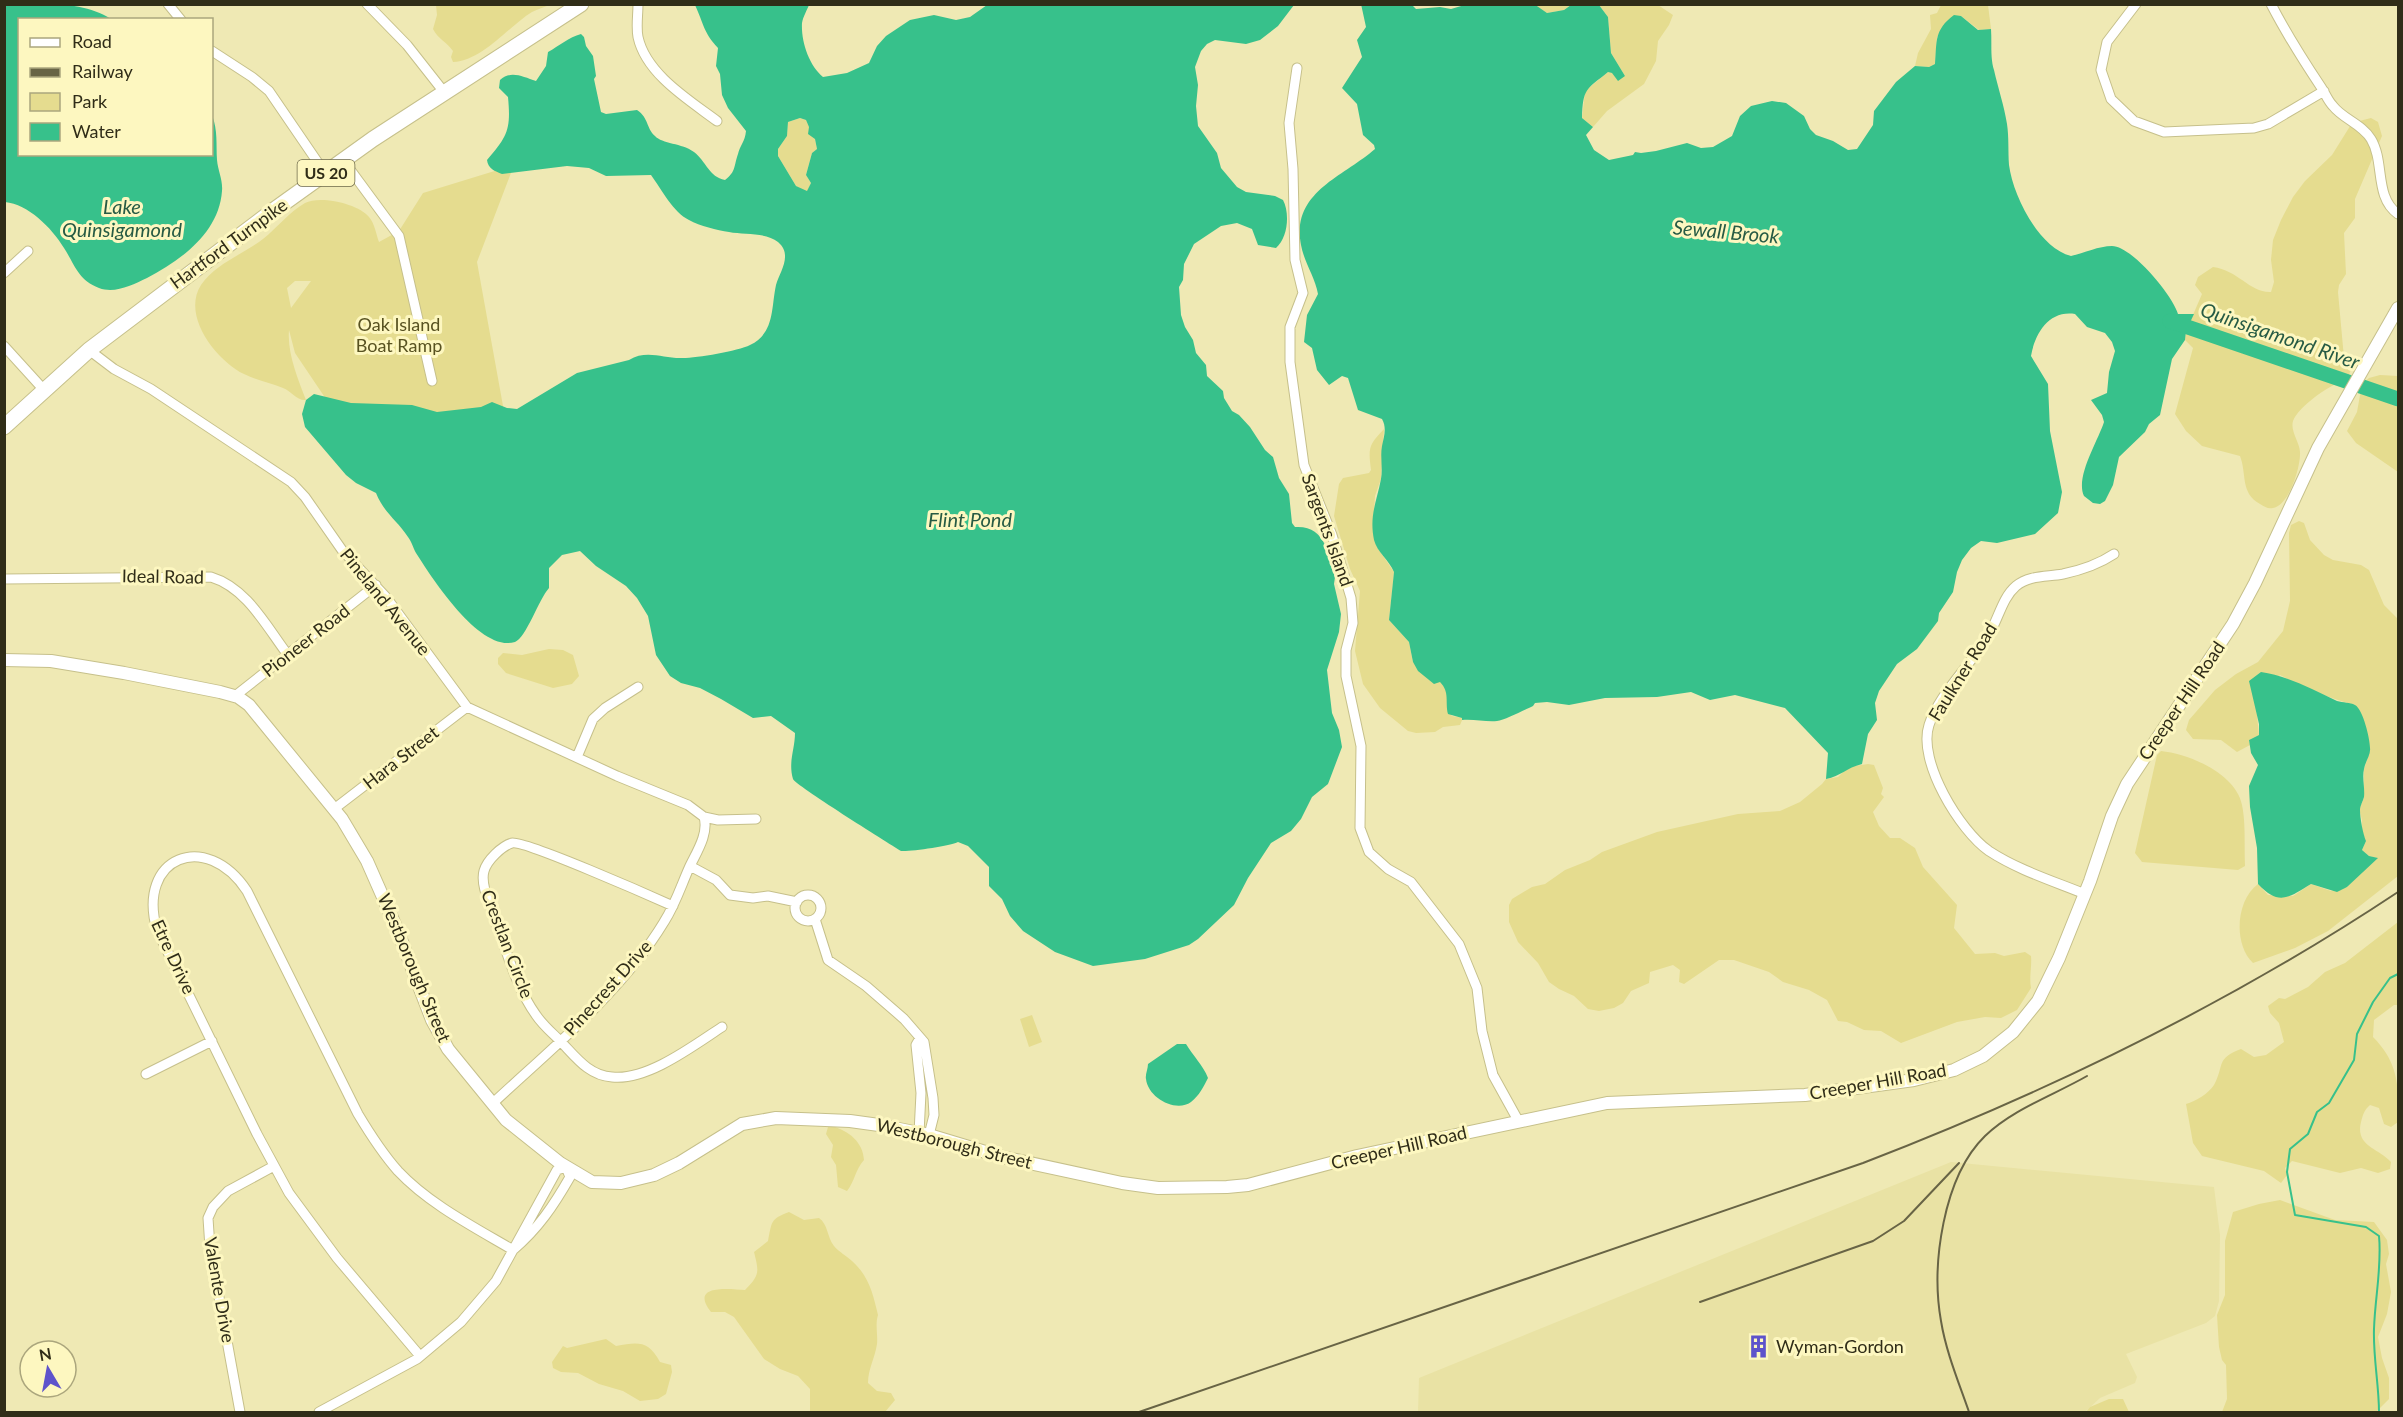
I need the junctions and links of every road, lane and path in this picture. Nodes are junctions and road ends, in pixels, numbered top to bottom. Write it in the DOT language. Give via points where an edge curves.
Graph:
graph roads {
  1 [pos="168,4"];
  2 [pos="367,4"];
  3 [pos="581,4"];
  4 [pos="638,4"];
  5 [pos="2271,4"];
  6 [pos="2129,7"];
  7 [pos="179,18"];
  8 [pos="213,52"];
  9 [pos="1297,68"];
  10 [pos="2324,91"];
  11 [pos="444,92"];
  12 [pos="717,122"];
  13 [pos="343,160"];
  14 [pos="325,173"];
  15 [pos="2398,214"];
  16 [pos="28,251"];
  17 [pos="4,273"];
  18 [pos="2398,309"];
  19 [pos="4,346"];
  20 [pos="89,350"];
  21 [pos="432,381"];
  22 [pos="44,390"];
  23 [pos="6,421"];
  24 [pos="2114,554"];
  25 [pos="4,579"];
  26 [pos="376,585"];
  27 [pos="288,654"];
  28 [pos="4,660"];
  29 [pos="638,687"];
  30 [pos="235,696"];
  31 [pos="467,707"];
  32 [pos="577,757"];
  33 [pos="334,809"];
  34 [pos="704,817"];
  35 [pos="756,819"];
  36 [pos="690,866"];
  37 [pos="2085,894"];
  38 [pos="796,902"];
  39 [pos="673,906"];
  40 [pos="815,919"];
  41 [pos="722,1027"];
  42 [pos="212,1041"];
  43 [pos="560,1041"];
  44 [pos="146,1074"];
  45 [pos="492,1104"];
  46 [pos="1519,1122"];
  47 [pos="924,1134"];
  48 [pos="274,1166"];
  49 [pos="566,1167"];
  50 [pos="1064,1171"];
  51 [pos="513,1250"];
  52 [pos="420,1356"];
  53 [pos="240,1413"];
  54 [pos="319,1413"];
  1 -- 7 [label="street"];
  2 -- 11 [label="street"];
  3 -- 11 [label="main road, Hartford Turnpike / US 20"];
  4 -- 12 [label="street" via="638,36 647,60"];
  5 -- 10 [label="street"];
  6 -- 10 [label="street" via="2107,42 2101,70 2111,99 2134,121 2164,132 2254,128 2268,124"];
  8 -- 14 [label="street" via="269,91"];
  9 -- 46 [label="street, Sargents Island" via="1289,123 1295,260 1303,293 1290,327 1290,362 1304,465 1338,553 1353,609 1346,676 1361,746 1362,839 1375,859 1411,882 1459,944 1477,988 1493,1075"];
  10 -- 15 [label="street" via="2344,118 2371,139 2384,196"];
  11 -- 13 [label="main road, Hartford Turnpike / US 20"];
  13 -- 14 [label="main road, Hartford Turnpike / US 20"];
  13 -- 21 [label="street" via="399,236"];
  14 -- 20 [label="main road, Hartford Turnpike / US 20"];
  16 -- 17 [label="street"];
  18 -- 37 [label="street, Creeper Hill Road" via="2318,448 2233,624 2127,784"];
  19 -- 22 [label="street"];
  20 -- 22 [label="main road, Hartford Turnpike / US 20"];
  20 -- 26 [label="street, Pineland Avenue" via="285,477 305,497 342,550"];
  22 -- 23 [label="main road, Hartford Turnpike / US 20"];
  24 -- 37 [label="street, Faulkner Road" via="2102,562 2032,578 2014,587 1990,633 1929,725 1927,741 1933,776 1977,841 2018,865"];
  25 -- 27 [label="street, Ideal Road" via="211,577 230,585 246,600"];
  26 -- 27 [label="street, Pioneer Road"];
  26 -- 31 [label="street, Pineland Avenue"];
  27 -- 30 [label="street, Pioneer Road"];
  28 -- 30 [label="street, Westborough Street" via="73,664"];
  29 -- 32 [label="street" via="593,719"];
  30 -- 33 [label="street, Westborough Street" via="249,705"];
  31 -- 32 [label="street, Pineland Avenue"];
  31 -- 33 [label="street, Hara Street"];
  32 -- 34 [label="street, Pineland Avenue" via="688,805"];
  33 -- 45 [label="street, Westborough Street" via="376,880 436,1029"];
  34 -- 35 [label="street"];
  34 -- 36 [label="street, Pinecrest Drive" via="706,828"];
  36 -- 38 [label="street" via="716,880 730,895 768,896"];
  36 -- 39 [label="street, Pinecrest Drive"];
  37 -- 46 [label="street, Creeper Hill Road" via="2033,1008 2008,1038 1960,1068 1914,1080 1805,1095 1607,1103"];
  38 -- 40 [label="street" via="799,917 806,921"];
  38 -- 40 [label="street" via="807,895 817,899 820,908"];
  39 -- 43 [label="street, Pinecrest Drive" via="638,960"];
  39 -- 43 [label="street, Crestlan Circle" via="517,842 505,846 487,864 483,882 517,981 534,1013"];
  40 -- 47 [label="street" via="828,960 866,986 920,1038 916,1045"];
  41 -- 43 [label="street" via="646,1072 615,1078 592,1071"];
  42 -- 44 [label="street"];
  42 -- 48 [label="street, Etre Drive"];
  42 -- 51 [label="street, Etre Drive" via="157,930 152,906 160,875 177,862 196,856 229,868 247,891 358,1114 386,1156 429,1196"];
  43 -- 45 [label="street, Pinecrest Drive"];
  45 -- 49 [label="street, Westborough Street" via="519,1132"];
  46 -- 50 [label="street, Creeper Hill Road" via="1357,1155 1248,1185 1158,1188"];
  47 -- 49 [label="street, Westborough Street" via="850,1121 770,1119 742,1124 679,1163 641,1179 600,1183"];
  47 -- 50 [label="street, Westborough Street"];
  48 -- 52 [label="street, Etre Drive" via="326,1244"];
  48 -- 53 [label="street, Valente Drive" via="228,1191 208,1218"];
  49 -- 51 [label="street" via="557,1170"];
  49 -- 51 [label="street" via="570,1177 555,1204"];
  51 -- 52 [label="street" via="496,1281 461,1322"];
  52 -- 54 [label="street"];
}
